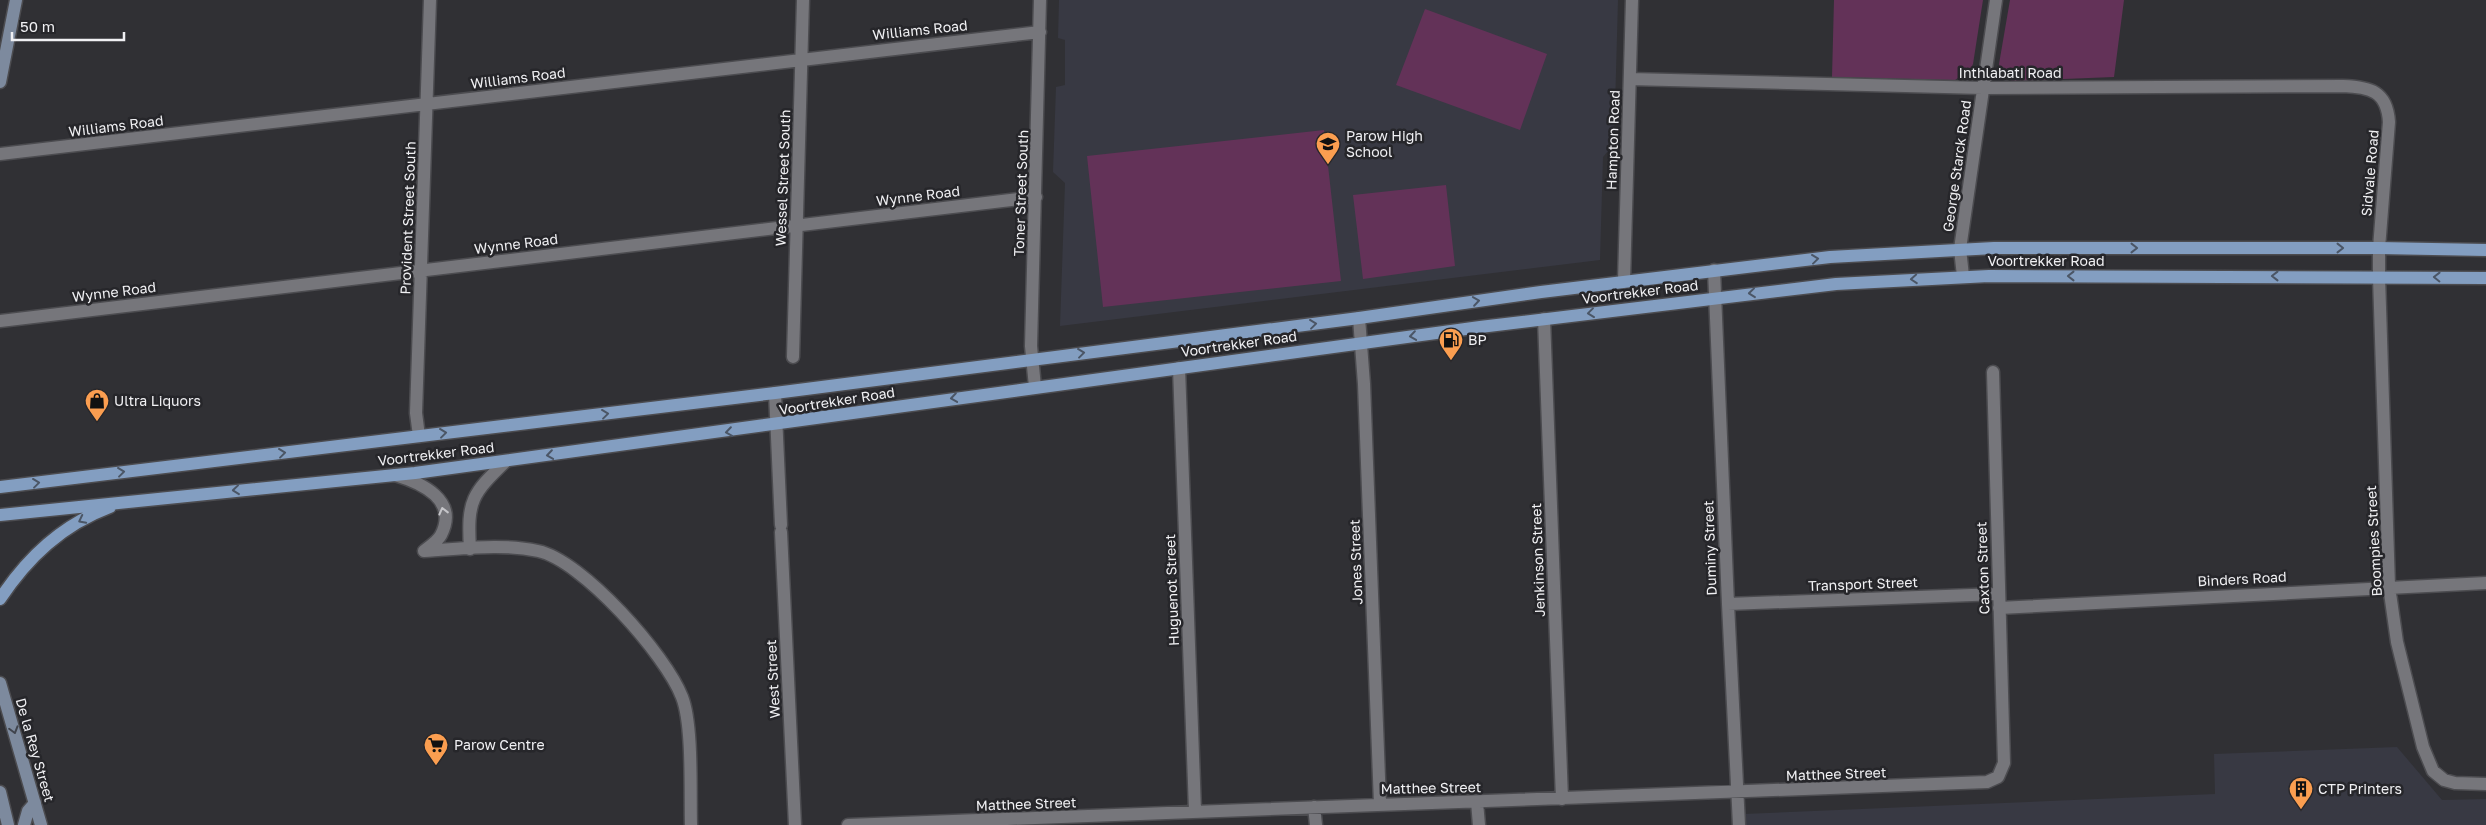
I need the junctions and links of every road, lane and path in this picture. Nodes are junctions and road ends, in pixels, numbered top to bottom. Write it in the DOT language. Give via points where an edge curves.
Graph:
graph roads {
  1 [pos="16,0"];
  2 [pos="430,0"];
  3 [pos="803,0"];
  4 [pos="1040,0"];
  5 [pos="1632,0"];
  6 [pos="1996,0"];
  7 [pos="1040,32"];
  8 [pos="801,59"];
  9 [pos="1630,79"];
  10 [pos="0,82"];
  11 [pos="1983,88"];
  12 [pos="2385,102"];
  13 [pos="427,104"];
  14 [pos="0,154"];
  15 [pos="1036,197"];
  16 [pos="796,226"];
  17 [pos="2379,248"];
  18 [pos="1960,249"];
  19 [pos="2486,250"];
  20 [pos="1714,270"];
  21 [pos="422,271"];
  22 [pos="1963,276"];
  23 [pos="2379,277"];
  24 [pos="2486,278"];
  25 [pos="1624,281"];
  26 [pos="1716,297"];
  27 [pos="1359,318"];
  28 [pos="1544,319"];
  29 [pos="0,321"];
  30 [pos="1361,344"];
  31 [pos="793,356"];
  32 [pos="1032,359"];
  33 [pos="1179,368"];
  34 [pos="1993,372"];
  35 [pos="1035,387"];
  36 [pos="775,394"];
  37 [pos="777,425"];
  38 [pos="419,436"];
  39 [pos="506,461"];
  40 [pos="394,475"];
  41 [pos="0,487"];
  42 [pos="127,501"];
  43 [pos="0,516"];
  44 [pos="468,523"];
  45 [pos="492,547"];
  46 [pos="470,549"];
  47 [pos="2486,582"];
  48 [pos="2390,586"];
  49 [pos="1999,594"];
  50 [pos="0,599"];
  51 [pos="1728,604"];
  52 [pos="1999,608"];
  53 [pos="0,683"];
  54 [pos="2004,763"];
  55 [pos="2486,784"];
  56 [pos="0,792"];
  57 [pos="1737,793"];
  58 [pos="1562,799"];
  59 [pos="1477,802"];
  60 [pos="35,803"];
  61 [pos="1380,804"];
  62 [pos="1314,807"];
  63 [pos="1195,811"];
  64 [pos="1150,819"];
  65 [pos="986,823"];
  66 [pos="8,825"];
  67 [pos="24,825"];
  68 [pos="41,825"];
  69 [pos="691,825"];
  70 [pos="795,825"];
  71 [pos="848,825"];
  72 [pos="1316,825"];
  73 [pos="1479,825"];
  74 [pos="1740,825"];
  1 -- 10 [label="main road"];
  2 -- 13 [label="street, Provident Street South"];
  3 -- 8 [label="street, Wessel Street South"];
  4 -- 7 [label="street, Toner Street South"];
  5 -- 9 [label="street, Hampton Road"];
  6 -- 11 [label="street, George Starck Road"];
  7 -- 8 [label="street, Williams Road"];
  7 -- 15 [label="street, Toner Street South"];
  8 -- 13 [label="street, Williams Road"];
  8 -- 16 [label="street, Wessel Street South"];
  9 -- 11 [label="street, Inthlabati Road"];
  9 -- 25 [label="street, Hampton Road"];
  11 -- 12 [label="street, Inthlabati Road" via="2343,86 2371,90"];
  11 -- 18 [label="street, George Starck Road"];
  12 -- 17 [label="street, Sidvale Road" via="2389,122"];
  13 -- 14 [label="street, Williams Road"];
  13 -- 21 [label="street, Provident Street South"];
  15 -- 16 [label="street, Wynne Road"];
  15 -- 32 [label="street, Toner Street South"];
  16 -- 21 [label="street, Wynne Road"];
  16 -- 31 [label="street, Wessel Street South"];
  18 -- 17 [label="main road, Voortrekker Road, one-way"];
  17 -- 19 [label="main road, Voortrekker Road"];
  17 -- 23 [label="street, Boompies Street"];
  20 -- 18 [label="main road, Voortrekker Road, one-way" via="1830,257"];
  18 -- 22 [label="street, George Starck Road"];
  20 -- 25 [label="main road, Voortrekker Road"];
  20 -- 26 [label="street, Duminy Street"];
  21 -- 29 [label="street, Wynne Road"];
  21 -- 38 [label="street, Provident Street South" via="416,413"];
  23 -- 22 [label="main road, Voortrekker Road, one-way"];
  22 -- 26 [label="main road, Voortrekker Road, one-way" via="1836,284"];
  24 -- 23 [label="main road, Voortrekker Road, one-way"];
  23 -- 48 [label="street, Boompies Street"];
  27 -- 25 [label="main road, Voortrekker Road, one-way"];
  26 -- 28 [label="main road, Voortrekker Road, one-way"];
  26 -- 51 [label="street, Duminy Street"];
  27 -- 30 [label="street, Jones Street"];
  32 -- 27 [label="main road, Voortrekker Road, one-way"];
  28 -- 30 [label="main road, Voortrekker Road, one-way"];
  28 -- 58 [label="street, Jenkinson Street"];
  30 -- 33 [label="main road, Voortrekker Road"];
  30 -- 61 [label="street, Jones Street"];
  32 -- 35 [label="street, Toner Street South"];
  32 -- 36 [label="main road, Voortrekker Road"];
  33 -- 35 [label="main road, Voortrekker Road"];
  33 -- 63 [label="street, Huguenot Street"];
  34 -- 49 [label="street, Caxton Street"];
  35 -- 37 [label="main road, Voortrekker Road, one-way"];
  36 -- 37 [label="street, West Street"];
  38 -- 36 [label="main road, Voortrekker Road, one-way"];
  37 -- 39 [label="main road, Voortrekker Road, one-way"];
  37 -- 70 [label="street, West Street"];
  41 -- 38 [label="main road, Voortrekker Road, one-way"];
  39 -- 40 [label="main road, Voortrekker Road"];
  39 -- 44 [label="street" via="477,491"];
  40 -- 42 [label="main road, Voortrekker Road, one-way"];
  46 -- 40 [label="street, one-way" via="424,551 441,537 445,522 443,506 432,491"];
  42 -- 43 [label="main road, Voortrekker Road"];
  42 -- 50 [label="main road, one-way" via="86,518 55,536 26,564"];
  44 -- 45 [label="street"];
  44 -- 46 [label="street"];
  45 -- 46 [label="street"];
  45 -- 69 [label="street" via="540,551 574,569 623,613 668,670 682,697 687,720"];
  47 -- 48 [label="street, Binders Road"];
  48 -- 52 [label="street, Binders Road"];
  48 -- 55 [label="street, Boompies Street" via="2397,642 2427,759 2444,780 2455,784"];
  49 -- 51 [label="street, Transport Street"];
  49 -- 52 [label="street, Caxton Street"];
  51 -- 57 [label="street, Duminy Street"];
  52 -- 54 [label="street, Caxton Street"];
  53 -- 60 [label="main road, De la Rey Street, one-way"];
  54 -- 57 [label="street, Matthee Street" via="1998,777 1987,782"];
  56 -- 66 [label="main road"];
  57 -- 58 [label="street, Matthee Street"];
  57 -- 74 [label="street, Duminy Street"];
  58 -- 59 [label="street, Matthee Street"];
  59 -- 61 [label="street, Matthee Street"];
  59 -- 73 [label="street"];
  60 -- 67 [label="main road" via="28,811"];
  60 -- 68 [label="main road, De la Rey Street"];
  61 -- 62 [label="street, Matthee Street"];
  62 -- 63 [label="street, Matthee Street"];
  62 -- 72 [label="street"];
  63 -- 64 [label="street, Matthee Street"];
  64 -- 65 [label="street, Matthee Street"];
  65 -- 71 [label="street, Matthee Street"];
}
